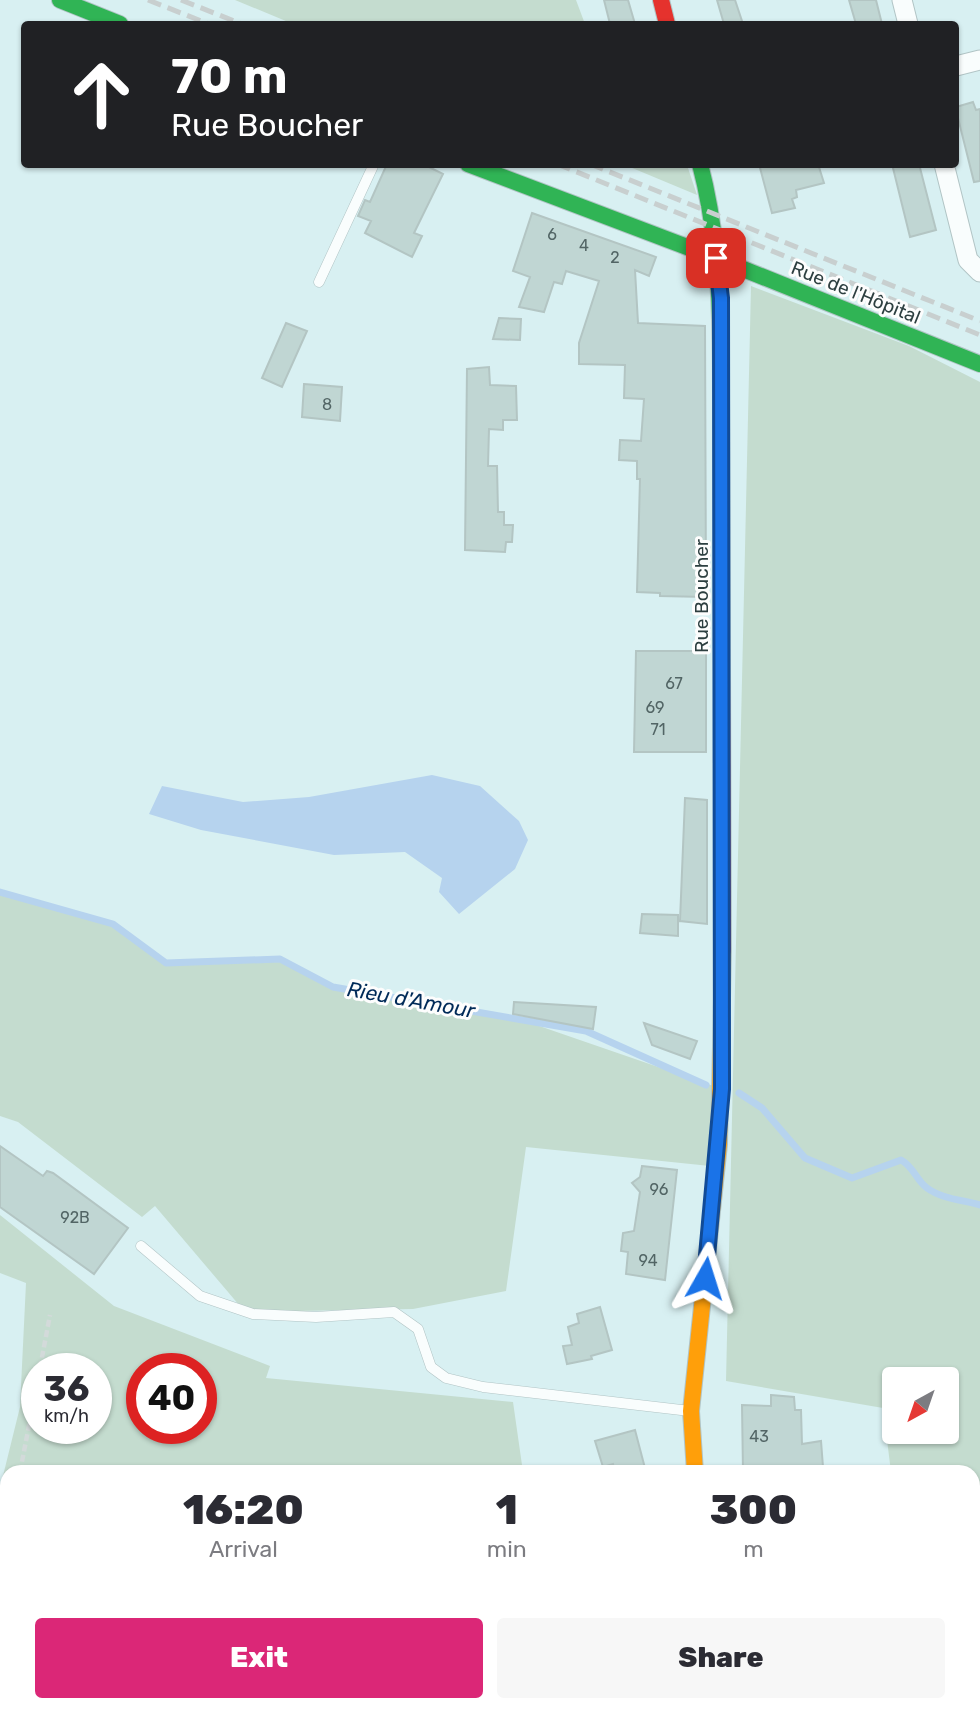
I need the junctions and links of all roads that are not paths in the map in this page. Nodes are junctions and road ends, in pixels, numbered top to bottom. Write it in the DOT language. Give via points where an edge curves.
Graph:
graph roads {
  1 [pos="60,0"];
  2 [pos="661,0"];
  3 [pos="902,0"];
  4 [pos="112,21"];
  5 [pos="666,21"];
  6 [pos="907,21"];
  7 [pos="980,60"];
  8 [pos="959,65"];
  9 [pos="372,168"];
  10 [pos="479,168"];
  11 [pos="702,168"];
  12 [pos="945,168"];
  13 [pos="716,258"];
  14 [pos="980,272"];
  15 [pos="319,282"];
  16 [pos="980,364"];
  17 [pos="141,1246"];
  18 [pos="691,1411"];
  19 [pos="695,1465"];
  1 -- 4 [label="street"];
  2 -- 5 [label="street"];
  3 -- 6 [label="street"];
  7 -- 8 [label="street"];
  9 -- 15 [label="lane"];
  10 -- 13 [label="street, Rue de l'Hôpital"];
  11 -- 13 [label="street, Rue Boucher" via="713,214"];
  12 -- 14 [label="street" via="968,260"];
  13 -- 16 [label="street, Rue de l'Hôpital"];
  13 -- 18 [label="street, Rue Boucher" via="721,298 723,1030 719,1143"];
  17 -- 18 [label="lane" via="200,1296 253,1314 316,1317 394,1312 418,1329 430,1367 446,1378 483,1387"];
  18 -- 19 [label="street, Rue Boucher"];
}
